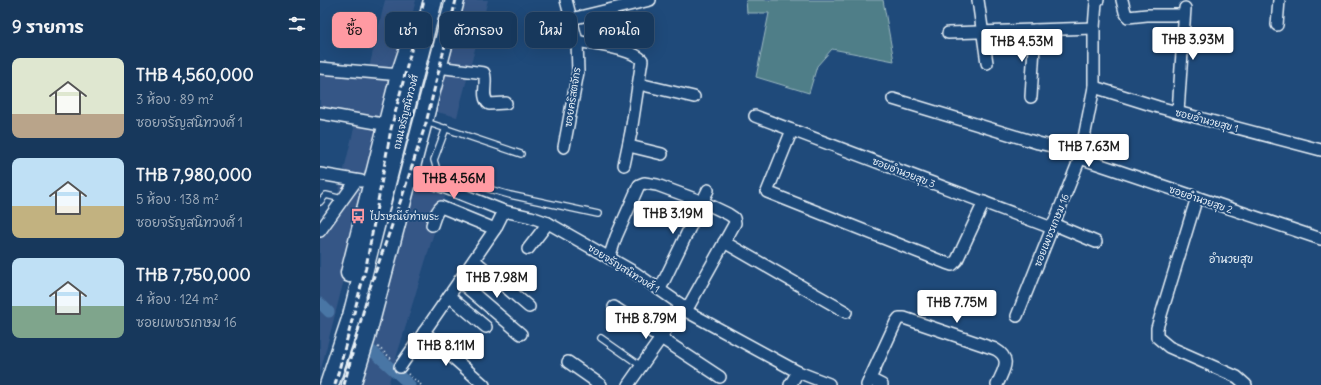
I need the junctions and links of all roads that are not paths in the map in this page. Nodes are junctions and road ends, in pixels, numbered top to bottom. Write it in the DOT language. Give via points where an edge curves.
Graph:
graph roads {
  1 [pos="423,0"];
  2 [pos="433,0"];
  3 [pos="443,0"];
  4 [pos="455,0"];
  5 [pos="566,0"];
  6 [pos="650,0"];
  7 [pos="978,0"];
  8 [pos="1098,0"];
  9 [pos="1122,0"];
  10 [pos="1279,0"];
  11 [pos="569,12"];
  12 [pos="577,18"];
  13 [pos="1277,25"];
  14 [pos="1094,28"];
  15 [pos="1035,30"];
  16 [pos="983,32"];
  17 [pos="948,33"];
  18 [pos="577,41"];
  19 [pos="987,63"];
  20 [pos="438,67"];
  21 [pos="320,68"];
  22 [pos="400,76"];
  23 [pos="639,84"];
  24 [pos="1094,87"];
  25 [pos="694,97"];
  26 [pos="1031,97"];
  27 [pos="893,99"];
  28 [pos="506,103"];
  29 [pos="1178,112"];
  30 [pos="320,113"];
  31 [pos="755,116"];
  32 [pos="424,121"];
  33 [pos="388,125"];
  34 [pos="446,128"];
  35 [pos="792,130"];
  36 [pos="629,146"];
  37 [pos="564,147"];
  38 [pos="1321,150"];
  39 [pos="521,154"];
  40 [pos="662,154"];
  41 [pos="1081,156"];
  42 [pos="624,165"];
  43 [pos="320,174"];
  44 [pos="410,174"];
  45 [pos="365,182"];
  46 [pos="708,190"];
  47 [pos="1197,197"];
  48 [pos="342,199"];
  49 [pos="320,202"];
  50 [pos="703,202"];
  51 [pos="984,202"];
  52 [pos="504,211"];
  53 [pos="598,214"];
  54 [pos="548,223"];
  55 [pos="432,225"];
  56 [pos="1052,226"];
  57 [pos="495,229"];
  58 [pos="320,231"];
  59 [pos="1321,239"];
  60 [pos="724,242"];
  61 [pos="1096,242"];
  62 [pos="528,249"];
  63 [pos="609,258"];
  64 [pos="474,260"];
  65 [pos="459,281"];
  66 [pos="660,289"];
  67 [pos="449,296"];
  68 [pos="529,307"];
  69 [pos="614,307"];
  70 [pos="683,307"];
  71 [pos="846,312"];
  72 [pos="1017,316"];
  73 [pos="486,327"];
  74 [pos="424,332"];
  75 [pos="521,334"];
  76 [pos="601,338"];
  77 [pos="661,338"];
  78 [pos="568,362"];
  79 [pos="641,366"];
  80 [pos="400,367"];
  81 [pos="798,372"];
  82 [pos="720,377"];
  83 [pos="868,382"];
  84 [pos="828,384"];
  85 [pos="325,385"];
  86 [pos="329,385"];
  87 [pos="347,385"];
  88 [pos="351,385"];
  89 [pos="484,385"];
  90 [pos="601,385"];
  91 [pos="628,385"];
  92 [pos="790,385"];
  93 [pos="882,385"];
  94 [pos="997,385"];
  95 [pos="1246,385"];
  1 -- 22 [label="main road, ถนนจรัญสนิทวงศ์"];
  2 -- 86 [label="main road, ถนนจรัญสนิทวงศ์" via="352,316"];
  3 -- 87 [label="main road, ถนนจรัญสนิทวงศ์" via="361,318"];
  4 -- 20 [label="main road, ถนนจรัญสนิทวงศ์"];
  5 -- 11 [label="street, ซอยคริสตจักร"];
  6 -- 12 [label="street"];
  7 -- 16 [label="street"];
  8 -- 14 [label="street, ซอยเพชรเกษม 16"];
  9 -- 29 [label="street" via="1128,17 1185,12"];
  10 -- 13 [label="street"];
  14 -- 15 [label="street"];
  14 -- 24 [label="street, ซอยเพชรเกษม 16"];
  15 -- 16 [label="street"];
  15 -- 26 [label="street"];
  16 -- 17 [label="street"];
  16 -- 19 [label="street"];
  18 -- 23 [label="street" via="637,54 642,60"];
  18 -- 37 [label="street, ซอยคริสตจักร" via="578,72"];
  20 -- 28 [label="street" via="484,73 486,101 489,104"];
  20 -- 32 [label="main road, ถนนจรัญสนิทวงศ์"];
  21 -- 22 [label="street"];
  22 -- 33 [label="main road, ถนนจรัญสนิทวงศ์"];
  23 -- 25 [label="street"];
  23 -- 36 [label="street"];
  24 -- 29 [label="street, ซอยอำนวยสุข 1"];
  24 -- 41 [label="street, ซอยเพชรเกษม 16"];
  27 -- 41 [label="street, ซอยอำนวยสุข 2"];
  29 -- 38 [label="street, ซอยอำนวยสุข 1"];
  30 -- 33 [label="street"];
  31 -- 35 [label="street, ซอยอำนวยสุข 3"];
  32 -- 34 [label="lane"];
  32 -- 44 [label="main road, ถนนจรัญสนิทวงศ์"];
  33 -- 45 [label="main road, ถนนจรัญสนิทวงศ์"];
  34 -- 39 [label="lane"];
  34 -- 53 [label="lane" via="434,160 436,170 447,177 510,195"];
  35 -- 51 [label="street, ซอยอำนวยสุข 3"];
  35 -- 51 [label="street" via="767,192 946,264 952,265 957,260"];
  36 -- 40 [label="street"];
  36 -- 42 [label="street"];
  41 -- 47 [label="street, ซอยอำนวยสุข 2"];
  41 -- 56 [label="street, ซอยเพชรเกษม 16"];
  43 -- 45 [label="street"];
  44 -- 52 [label="street, ซอยจรัญสนิทวงศ์ 1"];
  44 -- 88 [label="main road, ถนนจรัญสนิทวงศ์"];
  45 -- 48 [label="street"];
  45 -- 85 [label="main road, ถนนจรัญสนิทวงศ์"];
  46 -- 50 [label="street"];
  47 -- 59 [label="street, ซอยอำนวยสุข 2"];
  47 -- 95 [label="street" via="1157,328 1157,337 1169,347 1237,377"];
  48 -- 49 [label="lane" via="326,196"];
  48 -- 58 [label="street"];
  50 -- 60 [label="street" via="734,218 735,223"];
  50 -- 63 [label="street" via="648,182 639,185"];
  50 -- 66 [label="street"];
  51 -- 56 [label="street, ซอยอำนวยสุข 3"];
  52 -- 54 [label="street, ซอยจรัญสนิทวงศ์ 1"];
  52 -- 57 [label="street"];
  54 -- 62 [label="street"];
  54 -- 63 [label="street, ซอยจรัญสนิทวงศ์ 1"];
  55 -- 57 [label="street" via="442,207"];
  56 -- 61 [label="street, ซอยอำนวยสุข 3"];
  56 -- 72 [label="street, ซอยเพชรเกษม 16"];
  57 -- 64 [label="street"];
  60 -- 70 [label="street"];
  60 -- 71 [label="street"];
  63 -- 66 [label="street, ซอยจรัญสนิทวงศ์ 1"];
  64 -- 65 [label="street"];
  64 -- 68 [label="street"];
  65 -- 67 [label="street"];
  65 -- 75 [label="street"];
  66 -- 70 [label="street, ซอยจรัญสนิทวงศ์ 1"];
  67 -- 73 [label="street"];
  67 -- 74 [label="street"];
  69 -- 77 [label="street"];
  70 -- 77 [label="street"];
  70 -- 81 [label="street, ซอยจรัญสนิทวงศ์ 1"];
  74 -- 80 [label="street"];
  74 -- 89 [label="street"];
  76 -- 79 [label="lane"];
  77 -- 79 [label="street"];
  77 -- 82 [label="street"];
  78 -- 90 [label="street"];
  79 -- 91 [label="street"];
  81 -- 84 [label="street, ซอยจรัญสนิทวงศ์ 1"];
  81 -- 92 [label="street"];
  83 -- 93 [label="street"];
  83 -- 94 [label="street" via="896,322 904,318 1000,352 1004,355 1005,366"];
}
